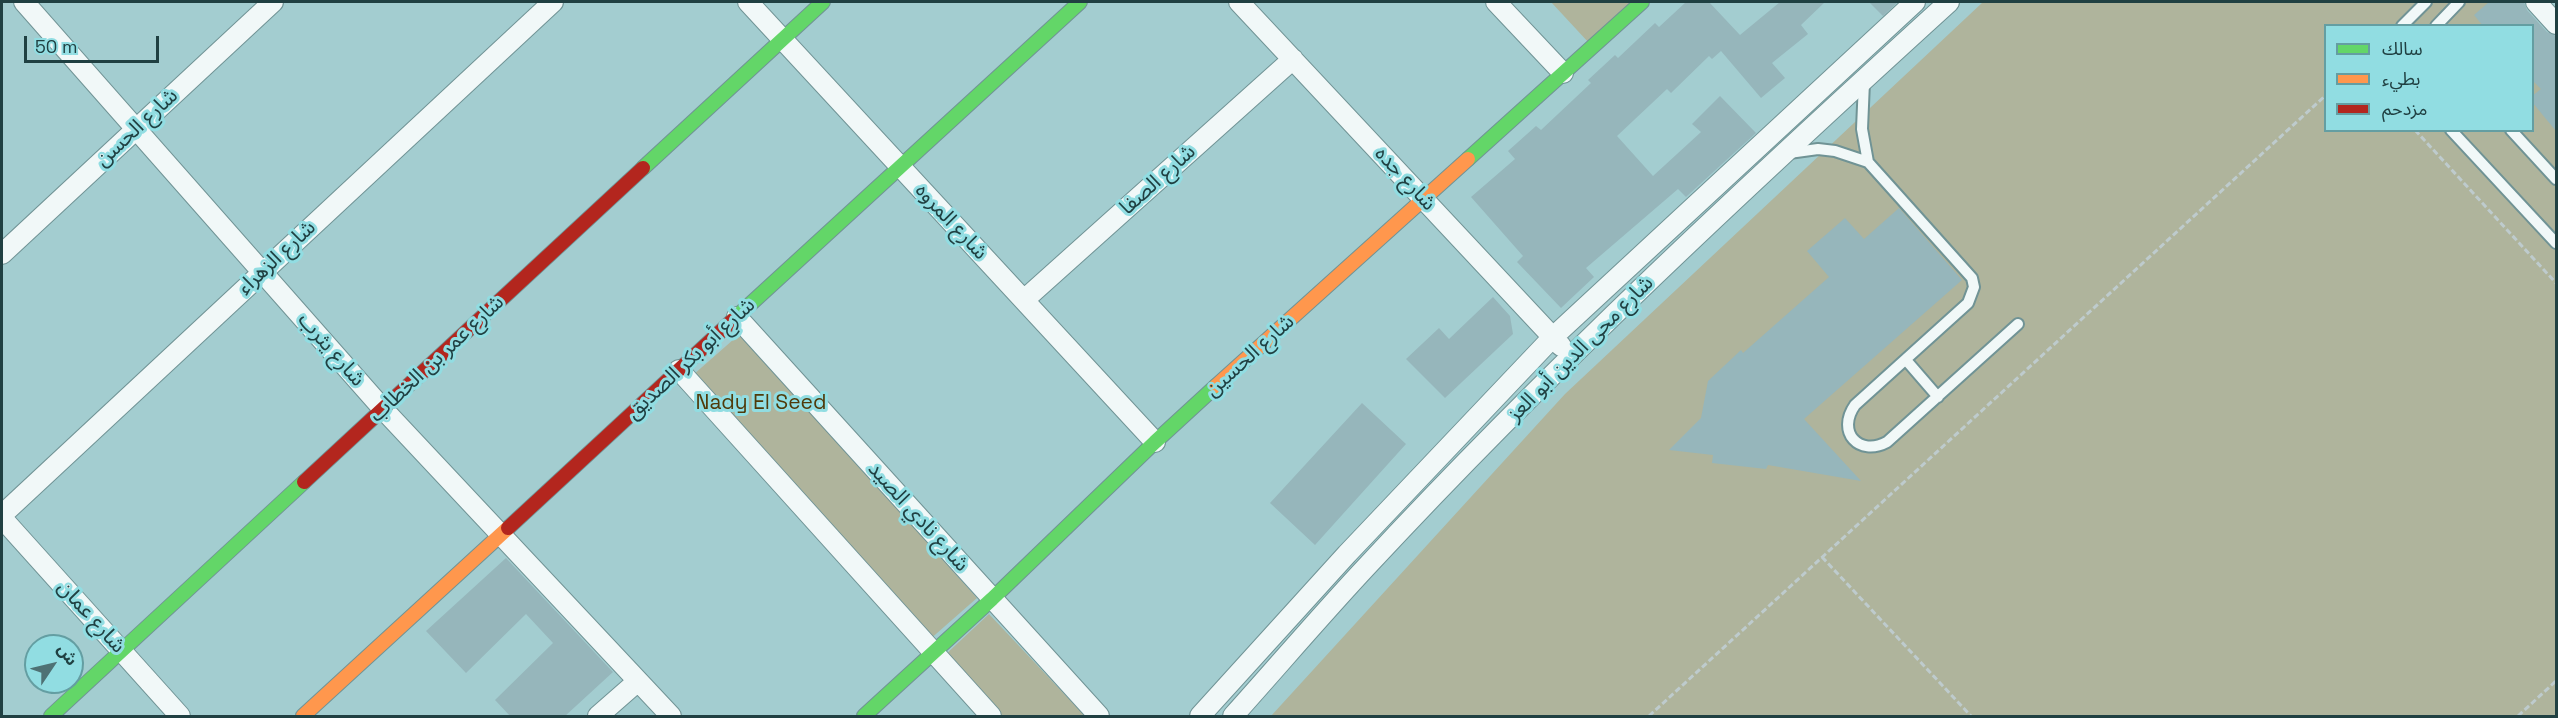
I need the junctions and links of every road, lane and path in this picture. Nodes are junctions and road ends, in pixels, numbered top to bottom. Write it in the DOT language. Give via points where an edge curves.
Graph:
graph roads {
  1 [pos="24,2"];
  2 [pos="273,2"];
  3 [pos="553,2"];
  4 [pos="748,2"];
  5 [pos="823,2"];
  6 [pos="1080,2"];
  7 [pos="1239,2"];
  8 [pos="1496,2"];
  9 [pos="1642,2"];
  10 [pos="1915,2"];
  11 [pos="1949,2"];
  12 [pos="2426,2"];
  13 [pos="2459,2"];
  14 [pos="2536,2"];
  15 [pos="2404,24"];
  16 [pos="2438,24"];
  17 [pos="2556,24"];
  18 [pos="782,39"];
  19 [pos="1293,59"];
  20 [pos="1563,73"];
  21 [pos="1864,79"];
  22 [pos="2324,96"];
  23 [pos="136,129"];
  24 [pos="2417,132"];
  25 [pos="2453,132"];
  26 [pos="2513,132"];
  27 [pos="1784,154"];
  28 [pos="1868,162"];
  29 [pos="900,167"];
  30 [pos="2556,179"];
  31 [pos="1424,200"];
  32 [pos="2556,243"];
  33 [pos="2,254"];
  34 [pos="263,272"];
  35 [pos="2556,283"];
  36 [pos="1024,300"];
  37 [pos="736,318"];
  38 [pos="2018,324"];
  39 [pos="1552,338"];
  40 [pos="1571,357"];
  41 [pos="1906,360"];
  42 [pos="679,370"];
  43 [pos="1938,396"];
  44 [pos="383,409"];
  45 [pos="1155,442"];
  46 [pos="2,516"];
  47 [pos="501,534"];
  48 [pos="1822,557"];
  49 [pos="992,598"];
  50 [pos="121,651"];
  51 [pos="933,653"];
  52 [pos="638,681"];
  53 [pos="2556,681"];
  54 [pos="51,717"];
  55 [pos="180,717"];
  56 [pos="303,717"];
  57 [pos="598,717"];
  58 [pos="671,717"];
  59 [pos="864,717"];
  60 [pos="991,717"];
  61 [pos="1100,717"];
  62 [pos="1200,717"];
  63 [pos="1233,717"];
  64 [pos="1649,717"];
  65 [pos="1971,717"];
  66 [pos="2518,717"];
  1 -- 23 [label="street, شارع يثرب"];
  2 -- 23 [label="street, شارع الحسن"];
  3 -- 34 [label="street, شارع الزهراء"];
  4 -- 18 [label="street, شارع المروه"];
  5 -- 18 [label="street, شارع عمر بن الخطاب"];
  6 -- 29 [label="street, شارع أبو بكر الصديق"];
  7 -- 19 [label="street, شارع جده"];
  8 -- 20 [label="street"];
  9 -- 20 [label="street, شارع الحسين"];
  10 -- 39 [label="street, شارع محى الدين أبو العز"];
  11 -- 21 [label="street, شارع محى الدين أبو العز"];
  12 -- 15 [label="lane"];
  13 -- 16 [label="lane"];
  14 -- 17 [label="street"];
  18 -- 29 [label="street, شارع المروه"];
  18 -- 44 [label="street, شارع عمر بن الخطاب"];
  19 -- 31 [label="street, شارع جده"];
  19 -- 36 [label="street, شارع الصفا"];
  20 -- 31 [label="street, شارع الحسين"];
  21 -- 27 [label="street, شارع محى الدين أبو العز"];
  21 -- 28 [label="lane" via="1862,121"];
  22 -- 48 [label="path"];
  23 -- 33 [label="street, شارع الحسن"];
  23 -- 34 [label="street, شارع يثرب"];
  24 -- 35 [label="path"];
  25 -- 32 [label="lane"];
  26 -- 30 [label="lane"];
  27 -- 28 [label="lane" via="1835,151"];
  27 -- 40 [label="street, شارع محى الدين أبو العز"];
  28 -- 41 [label="lane" via="1967,270 1974,287 1968,303"];
  29 -- 36 [label="street, شارع المروه"];
  29 -- 37 [label="street, شارع أبو بكر الصديق"];
  31 -- 39 [label="street, شارع جده"];
  31 -- 45 [label="street, شارع الحسين"];
  34 -- 44 [label="street, شارع يثرب"];
  34 -- 46 [label="street, شارع الزهراء"];
  36 -- 45 [label="street, شارع المروه"];
  37 -- 42 [label="street, شارع أبو بكر الصديق"];
  37 -- 49 [label="street, شارع نادي الصيد"];
  38 -- 43 [label="lane"];
  39 -- 40 [label="street, شارع جده"];
  39 -- 62 [label="street, شارع محى الدين أبو العز" via="1347,554"];
  40 -- 63 [label="street, شارع محى الدين أبو العز" via="1368,564"];
  41 -- 43 [label="lane"];
  41 -- 43 [label="lane" via="1854,405 1847,422 1853,439 1870,448 1887,442"];
  42 -- 47 [label="street, شارع أبو بكر الصديق"];
  42 -- 51 [label="street"];
  44 -- 47 [label="street, شارع يثرب"];
  44 -- 50 [label="street, شارع عمر بن الخطاب"];
  45 -- 49 [label="street, شارع الحسين"];
  46 -- 50 [label="street, شارع عمان"];
  47 -- 52 [label="street, شارع يثرب"];
  47 -- 56 [label="street, شارع أبو بكر الصديق"];
  48 -- 64 [label="path"];
  48 -- 65 [label="path"];
  49 -- 51 [label="street, شارع الحسين"];
  49 -- 61 [label="street, شارع نادي الصيد"];
  50 -- 54 [label="street, شارع عمر بن الخطاب"];
  50 -- 55 [label="street, شارع عمان"];
  51 -- 59 [label="street, شارع الحسين"];
  51 -- 60 [label="street"];
  52 -- 57 [label="street"];
  52 -- 58 [label="street, شارع يثرب"];
  53 -- 66 [label="path"];
}
